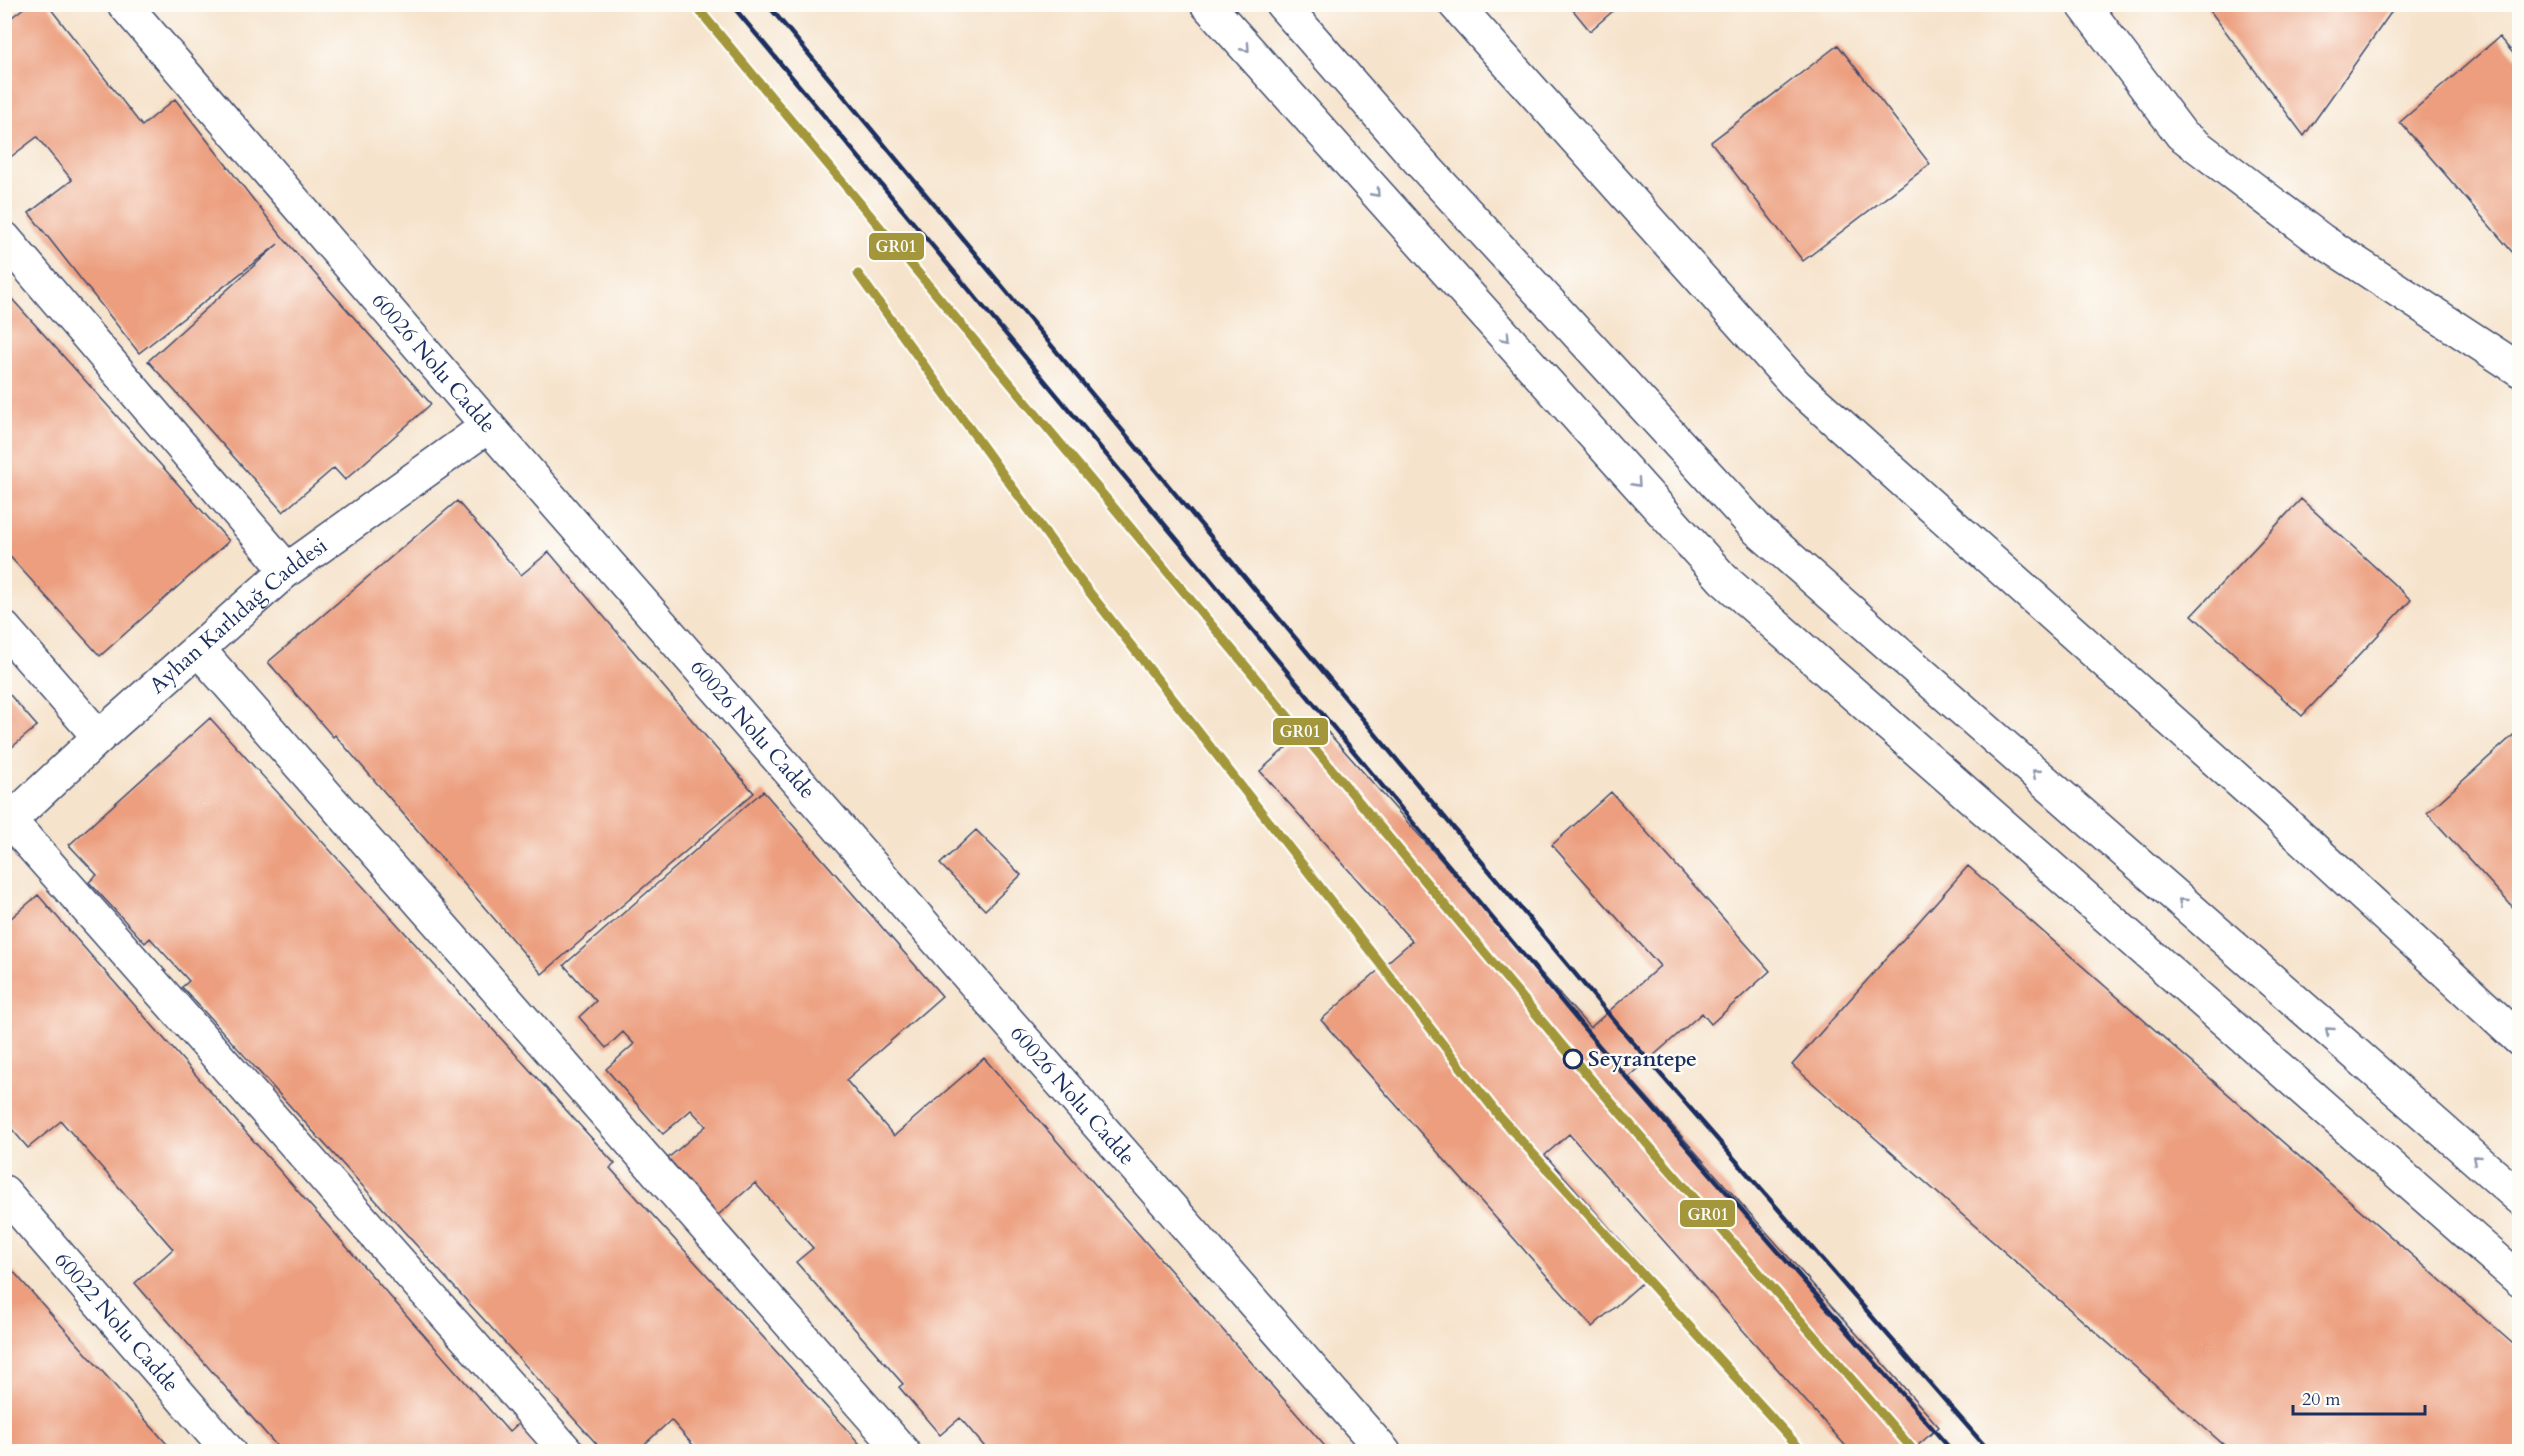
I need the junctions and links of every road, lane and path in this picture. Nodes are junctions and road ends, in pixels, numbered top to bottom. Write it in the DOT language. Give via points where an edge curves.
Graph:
graph roads {
  1 [pos="124,4"];
  2 [pos="1206,4"];
  3 [pos="1282,4"];
  4 [pos="1455,4"];
  5 [pos="2084,4"];
  6 [pos="4,238"];
  7 [pos="2520,370"];
  8 [pos="488,426"];
  9 [pos="287,570"];
  10 [pos="4,628"];
  11 [pos="198,649"];
  12 [pos="99,737"];
  13 [pos="7,823"];
  14 [pos="2520,1040"];
  15 [pos="4,1192"];
  16 [pos="2520,1198"];
  17 [pos="2520,1280"];
  18 [pos="229,1452"];
  19 [pos="567,1452"];
  20 [pos="903,1452"];
  21 [pos="1384,1452"];
  1 -- 8 [label="street, 60026 Nolu Cadde"];
  2 -- 17 [label="street, one-way" via="1723,579"];
  16 -- 3 [label="street, one-way" via="1758,530 1420,162"];
  4 -- 14 [label="street" via="1796,385 2269,808"];
  5 -- 7 [label="street" via="2181,134 2321,240"];
  6 -- 9 [label="street"];
  8 -- 9 [label="street, Ayhan Karlıdağ Caddesi"];
  8 -- 21 [label="street, 60026 Nolu Cadde"];
  9 -- 11 [label="street, Ayhan Karlıdağ Caddesi"];
  10 -- 12 [label="street"];
  11 -- 12 [label="street, Ayhan Karlıdağ Caddesi"];
  11 -- 20 [label="street"];
  12 -- 13 [label="street, Ayhan Karlıdağ Caddesi"];
  13 -- 19 [label="street"];
  15 -- 18 [label="street, 60022 Nolu Cadde"];
}
